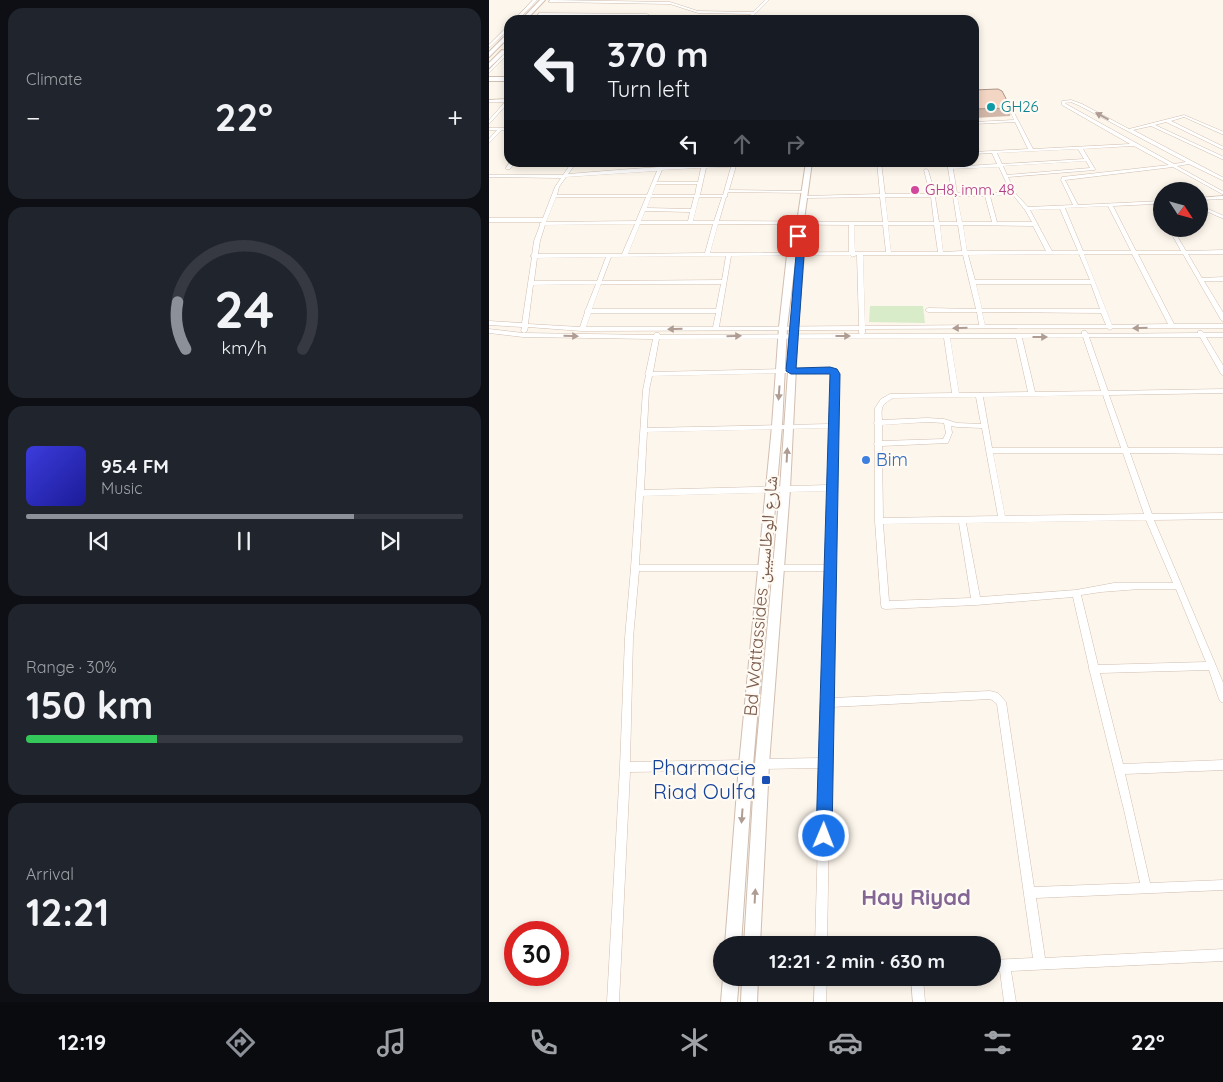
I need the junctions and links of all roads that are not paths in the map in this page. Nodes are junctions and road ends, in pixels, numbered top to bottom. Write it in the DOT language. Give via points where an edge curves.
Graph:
graph roads {
  1 [pos="535,0"];
  2 [pos="543,0"];
  3 [pos="767,0"];
  4 [pos="551,1"];
  5 [pos="673,2"];
  6 [pos="754,13"];
  7 [pos="561,14"];
  8 [pos="520,15"];
  9 [pos="528,15"];
  10 [pos="540,15"];
  11 [pos="550,15"];
  12 [pos="635,15"];
  13 [pos="647,15"];
  14 [pos="504,32"];
  15 [pos="504,39"];
  16 [pos="489,47"];
  17 [pos="504,50"];
  18 [pos="489,55"];
  19 [pos="502,58"];
  20 [pos="489,66"];
  21 [pos="489,72"];
  22 [pos="489,78"];
  23 [pos="504,78"];
  24 [pos="1002,96"];
  25 [pos="489,101"];
  26 [pos="504,101"];
  27 [pos="504,106"];
  28 [pos="1168,120"];
  29 [pos="1017,121"];
  30 [pos="489,123"];
  31 [pos="979,123"];
  32 [pos="1151,124"];
  33 [pos="489,128"];
  34 [pos="501,129"];
  35 [pos="1129,130"];
  36 [pos="1223,134"];
  37 [pos="489,142"];
  38 [pos="1153,143"];
  39 [pos="1132,145"];
  40 [pos="1223,147"];
  41 [pos="1080,148"];
  42 [pos="1031,150"];
  43 [pos="994,152"];
  44 [pos="979,153"];
  45 [pos="1087,160"];
  46 [pos="1223,160"];
  47 [pos="1190,162"];
  48 [pos="979,166"];
  49 [pos="1001,166"];
  50 [pos="1172,166"];
  51 [pos="572,167"];
  52 [pos="648,167"];
  53 [pos="704,167"];
  54 [pos="734,167"];
  55 [pos="808,167"];
  56 [pos="880,167"];
  57 [pos="949,167"];
  58 [pos="669,168"];
  59 [pos="660,169"];
  60 [pos="647,170"];
  61 [pos="925,170"];
  62 [pos="489,172"];
  63 [pos="567,175"];
  64 [pos="489,176"];
  65 [pos="1006,176"];
  66 [pos="1223,180"];
  67 [pos="655,183"];
  68 [pos="700,183"];
  69 [pos="727,193"];
  70 [pos="805,194"];
  71 [pos="1015,194"];
  72 [pos="987,195"];
  73 [pos="553,196"];
  74 [pos="649,196"];
  75 [pos="697,196"];
  76 [pos="883,196"];
  77 [pos="933,196"];
  78 [pos="955,196"];
  79 [pos="1223,196"];
  80 [pos="1208,198"];
  81 [pos="1153,202"];
  82 [pos="1109,205"];
  83 [pos="1077,206"];
  84 [pos="1062,207"];
  85 [pos="644,209"];
  86 [pos="1027,209"];
  87 [pos="1208,210"];
  88 [pos="693,211"];
  89 [pos="1223,218"];
  90 [pos="489,220"];
  91 [pos="543,222"];
  92 [pos="638,222"];
  93 [pos="689,223"];
  94 [pos="717,223"];
  95 [pos="800,223"];
  96 [pos="851,223"];
  97 [pos="885,223"];
  98 [pos="936,223"];
  99 [pos="960,223"];
  100 [pos="995,224"];
  101 [pos="1035,224"];
  102 [pos="1176,238"];
  103 [pos="1050,252"];
  104 [pos="1223,252"];
  105 [pos="796,253"];
  106 [pos="965,253"];
  107 [pos="1081,253"];
  108 [pos="1134,253"];
  109 [pos="1185,253"];
  110 [pos="625,254"];
  111 [pos="729,254"];
  112 [pos="889,254"];
  113 [pos="941,254"];
  114 [pos="609,255"];
  115 [pos="707,255"];
  116 [pos="852,255"];
  117 [pos="860,255"];
  118 [pos="533,256"];
  119 [pos="1200,280"];
  120 [pos="1223,280"];
  121 [pos="724,282"];
  122 [pos="973,282"];
  123 [pos="1093,282"];
  124 [pos="530,283"];
  125 [pos="597,283"];
  126 [pos="1220,309"];
  127 [pos="928,310"];
  128 [pos="981,310"];
  129 [pos="587,311"];
  130 [pos="719,311"];
  131 [pos="1104,311"];
  132 [pos="1223,320"];
  133 [pos="489,323"];
  134 [pos="1196,326"];
  135 [pos="1223,326"];
  136 [pos="525,327"];
  137 [pos="1172,327"];
  138 [pos="717,328"];
  139 [pos="861,328"];
  140 [pos="983,328"];
  141 [pos="1082,328"];
  142 [pos="1110,328"];
  143 [pos="581,329"];
  144 [pos="788,331"];
  145 [pos="489,332"];
  146 [pos="657,333"];
  147 [pos="523,335"];
  148 [pos="1223,335"];
  149 [pos="862,336"];
  150 [pos="1086,336"];
  151 [pos="1202,336"];
  152 [pos="947,337"];
  153 [pos="1019,337"];
  154 [pos="786,371"];
  155 [pos="648,374"];
  156 [pos="1223,374"];
  157 [pos="1223,391"];
  158 [pos="1104,392"];
  159 [pos="1032,394"];
  160 [pos="956,395"];
  161 [pos="979,395"];
  162 [pos="947,422"];
  163 [pos="877,423"];
  164 [pos="783,426"];
  165 [pos="834,426"];
  166 [pos="985,426"];
  167 [pos="643,430"];
  168 [pos="877,444"];
  169 [pos="990,450"];
  170 [pos="1125,451"];
  171 [pos="1223,451"];
  172 [pos="832,488"];
  173 [pos="785,489"];
  174 [pos="771,490"];
  175 [pos="640,493"];
  176 [pos="1223,516"];
  177 [pos="1149,517"];
  178 [pos="1003,518"];
  179 [pos="962,520"];
  180 [pos="879,521"];
  181 [pos="763,567"];
  182 [pos="778,567"];
  183 [pos="635,568"];
  184 [pos="830,568"];
  185 [pos="1179,586"];
  186 [pos="1075,593"];
  187 [pos="976,602"];
  188 [pos="1211,666"];
  189 [pos="1093,669"];
  190 [pos="1223,699"];
  191 [pos="827,703"];
  192 [pos="826,763"];
  193 [pos="762,764"];
  194 [pos="746,765"];
  195 [pos="1223,766"];
  196 [pos="625,767"];
  197 [pos="1118,769"];
  198 [pos="1223,885"];
  199 [pos="1146,888"];
  200 [pos="1029,893"];
  201 [pos="734,936"];
  202 [pos="752,936"];
  203 [pos="821,936"];
  204 [pos="1223,955"];
  205 [pos="1040,964"];
  206 [pos="1001,966"];
  207 [pos="1005,966"];
  208 [pos="730,986"];
  209 [pos="750,986"];
  210 [pos="821,986"];
  211 [pos="918,986"];
  212 [pos="613,1002"];
  213 [pos="729,1002"];
  214 [pos="749,1002"];
  215 [pos="820,1002"];
  216 [pos="919,1002"];
  217 [pos="1010,1002"];
  1 -- 8 [label="street"];
  2 -- 9 [label="main road"];
  3 -- 6 [label="street"];
  4 -- 5 [label="street"];
  4 -- 10 [label="main road"];
  5 -- 6 [label="street" via="698,12"];
  7 -- 11 [label="street"];
  7 -- 12 [label="street"];
  12 -- 13 [label="street"];
  14 -- 16 [label="street"];
  15 -- 18 [label="main road"];
  17 -- 20 [label="main road"];
  19 -- 21 [label="street"];
  22 -- 23 [label="street"];
  24 -- 29 [label="street"];
  25 -- 26 [label="street"];
  27 -- 30 [label="street"];
  28 -- 32 [label="street"];
  28 -- 36 [label="street" via="1187,116"];
  28 -- 40 [label="street"];
  29 -- 31 [label="street"];
  29 -- 42 [label="street"];
  32 -- 35 [label="street"];
  32 -- 46 [label="street"];
  33 -- 34 [label="street"];
  34 -- 37 [label="street"];
  35 -- 38 [label="street"];
  35 -- 39 [label="street, one-way" via="1075,102 1062,104"];
  38 -- 39 [label="street"];
  38 -- 47 [label="street"];
  39 -- 41 [label="street"];
  39 -- 50 [label="street"];
  41 -- 42 [label="street"];
  41 -- 45 [label="street"];
  42 -- 43 [label="street"];
  43 -- 44 [label="street"];
  43 -- 49 [label="street"];
  45 -- 49 [label="street"];
  45 -- 65 [label="street" via="1093,169"];
  47 -- 50 [label="street"];
  47 -- 66 [label="street"];
  48 -- 49 [label="street"];
  49 -- 65 [label="street"];
  50 -- 79 [label="street"];
  50 -- 83 [label="street" via="1064,178"];
  51 -- 63 [label="street"];
  52 -- 60 [label="street"];
  53 -- 58 [label="street"];
  53 -- 68 [label="street"];
  54 -- 69 [label="street"];
  55 -- 70 [label="street, Bd Wattassides شارع الوطاسيين"];
  56 -- 76 [label="street"];
  57 -- 78 [label="street"];
  58 -- 59 [label="street"];
  59 -- 60 [label="street"];
  59 -- 67 [label="street"];
  60 -- 63 [label="street"];
  61 -- 77 [label="street"];
  62 -- 63 [label="street"];
  63 -- 64 [label="street"];
  63 -- 73 [label="street"];
  65 -- 71 [label="street"];
  67 -- 68 [label="street"];
  67 -- 74 [label="street"];
  68 -- 75 [label="street"];
  69 -- 70 [label="street"];
  69 -- 75 [label="street"];
  69 -- 94 [label="street"];
  70 -- 76 [label="street"];
  70 -- 95 [label="street, Bd Wattassides شارع الوطاسيين"];
  71 -- 72 [label="street"];
  71 -- 86 [label="street"];
  72 -- 78 [label="street"];
  72 -- 100 [label="street"];
  73 -- 74 [label="street"];
  73 -- 91 [label="street"];
  74 -- 75 [label="street"];
  74 -- 85 [label="street"];
  75 -- 88 [label="street"];
  76 -- 77 [label="street"];
  76 -- 97 [label="street"];
  77 -- 78 [label="street"];
  77 -- 98 [label="street"];
  78 -- 99 [label="street"];
  79 -- 80 [label="street"];
  81 -- 82 [label="street"];
  82 -- 83 [label="street"];
  82 -- 108 [label="street"];
  83 -- 84 [label="street"];
  84 -- 86 [label="street"];
  84 -- 107 [label="street"];
  85 -- 88 [label="street"];
  85 -- 92 [label="street"];
  86 -- 101 [label="street"];
  87 -- 89 [label="street"];
  88 -- 93 [label="street"];
  90 -- 91 [label="street"];
  91 -- 92 [label="street"];
  91 -- 118 [label="street"];
  92 -- 93 [label="street"];
  92 -- 110 [label="street"];
  93 -- 94 [label="street"];
  94 -- 95 [label="street"];
  94 -- 115 [label="street"];
  95 -- 96 [label="street"];
  95 -- 105 [label="street, Bd Wattassides شارع الوطاسيين"];
  96 -- 97 [label="street"];
  96 -- 116 [label="street"];
  97 -- 98 [label="street"];
  97 -- 112 [label="street"];
  98 -- 99 [label="street"];
  98 -- 113 [label="street"];
  99 -- 100 [label="street"];
  99 -- 106 [label="street"];
  100 -- 101 [label="street"];
  101 -- 103 [label="street"];
  102 -- 109 [label="street"];
  103 -- 106 [label="street"];
  103 -- 107 [label="street"];
  104 -- 109 [label="street"];
  105 -- 111 [label="street"];
  105 -- 116 [label="street"];
  105 -- 144 [label="street, Bd Wattassides شارع الوطاسيين"];
  106 -- 113 [label="street"];
  106 -- 122 [label="street"];
  107 -- 108 [label="street"];
  107 -- 123 [label="street"];
  108 -- 109 [label="street"];
  108 -- 137 [label="street"];
  109 -- 119 [label="street"];
  110 -- 114 [label="street"];
  110 -- 115 [label="street"];
  111 -- 115 [label="street"];
  111 -- 121 [label="street"];
  112 -- 113 [label="street"];
  112 -- 117 [label="street"];
  114 -- 118 [label="street"];
  114 -- 125 [label="street"];
  116 -- 117 [label="street"];
  117 -- 139 [label="street"];
  118 -- 124 [label="street"];
  119 -- 120 [label="street"];
  119 -- 126 [label="street"];
  121 -- 125 [label="street"];
  121 -- 130 [label="street"];
  122 -- 123 [label="street"];
  122 -- 128 [label="street"];
  123 -- 131 [label="street"];
  124 -- 125 [label="street"];
  124 -- 136 [label="street"];
  125 -- 129 [label="street"];
  126 -- 132 [label="street"];
  127 -- 128 [label="street"];
  128 -- 131 [label="street"];
  128 -- 140 [label="street"];
  129 -- 130 [label="street"];
  129 -- 143 [label="street"];
  130 -- 138 [label="street"];
  131 -- 142 [label="street"];
  133 -- 136 [label="street"];
  134 -- 135 [label="street"];
  134 -- 137 [label="street"];
  134 -- 151 [label="street"];
  136 -- 143 [label="street"];
  136 -- 147 [label="street"];
  137 -- 142 [label="street, one-way"];
  138 -- 144 [label="street"];
  138 -- 146 [label="street, one-way"];
  140 -- 139 [label="street, one-way"];
  139 -- 144 [label="street"];
  139 -- 149 [label="street"];
  140 -- 141 [label="street"];
  141 -- 142 [label="street"];
  141 -- 150 [label="street"];
  143 -- 146 [label="street"];
  146 -- 144 [label="street, one-way"];
  144 -- 149 [label="street, one-way"];
  144 -- 154 [label="street, Bd Wattassides شارع الوطاسيين"];
  145 -- 147 [label="street"];
  147 -- 146 [label="street, one-way"];
  146 -- 155 [label="street"];
  148 -- 151 [label="street"];
  149 -- 152 [label="street"];
  150 -- 151 [label="street"];
  153 -- 150 [label="street, one-way"];
  150 -- 158 [label="street"];
  151 -- 156 [label="street"];
  152 -- 153 [label="street"];
  152 -- 160 [label="street"];
  153 -- 159 [label="street"];
  154 -- 155 [label="street"];
  154 -- 164 [label="street, Bd Wattassides شارع الوطاسيين"];
  154 -- 165 [label="street" via="834,372"];
  155 -- 167 [label="street"];
  157 -- 158 [label="street"];
  158 -- 159 [label="street"];
  158 -- 170 [label="street"];
  159 -- 161 [label="street"];
  160 -- 161 [label="street"];
  160 -- 163 [label="street" via="892,396 880,404"];
  161 -- 166 [label="street"];
  162 -- 163 [label="street"];
  162 -- 166 [label="street"];
  162 -- 168 [label="street" via="949,433 946,441"];
  163 -- 168 [label="street"];
  164 -- 165 [label="street"];
  164 -- 167 [label="street"];
  173 -- 164 [label="street, Bd Wattassides شارع الوطاسيين, one-way"];
  164 -- 174 [label="street, Bd Wattassides شارع الوطاسيين"];
  165 -- 172 [label="street"];
  166 -- 169 [label="street"];
  167 -- 175 [label="street"];
  168 -- 180 [label="street"];
  169 -- 170 [label="street"];
  169 -- 178 [label="street"];
  170 -- 171 [label="street"];
  170 -- 177 [label="street"];
  172 -- 173 [label="street"];
  172 -- 184 [label="street"];
  173 -- 174 [label="street"];
  173 -- 182 [label="street, Bd Wattassides شارع الوطاسيين"];
  174 -- 175 [label="street"];
  174 -- 181 [label="street, Bd Wattassides شارع الوطاسيين"];
  175 -- 183 [label="street"];
  176 -- 177 [label="street"];
  177 -- 178 [label="street"];
  177 -- 185 [label="street"];
  178 -- 179 [label="street"];
  179 -- 180 [label="street"];
  179 -- 187 [label="street"];
  180 -- 187 [label="street" via="885,605"];
  181 -- 182 [label="street"];
  181 -- 183 [label="street"];
  181 -- 194 [label="street, Bd Wattassides شارع الوطاسيين"];
  182 -- 184 [label="street"];
  182 -- 193 [label="street, Bd Wattassides شارع الوطاسيين"];
  183 -- 196 [label="street"];
  184 -- 191 [label="street"];
  185 -- 186 [label="street" via="1111,587"];
  185 -- 188 [label="street"];
  186 -- 187 [label="street"];
  186 -- 189 [label="street"];
  188 -- 189 [label="street"];
  188 -- 190 [label="street"];
  189 -- 197 [label="street"];
  191 -- 192 [label="street"];
  191 -- 200 [label="street" via="990,695 999,698"];
  192 -- 193 [label="street"];
  192 -- 203 [label="street"];
  193 -- 194 [label="street"];
  202 -- 193 [label="street, Bd Wattassides شارع الوطاسيين, one-way"];
  194 -- 196 [label="street"];
  194 -- 201 [label="street, Bd Wattassides شارع الوطاسيين, one-way"];
  195 -- 197 [label="street"];
  196 -- 212 [label="street"];
  197 -- 199 [label="street"];
  198 -- 199 [label="street"];
  199 -- 200 [label="street"];
  200 -- 205 [label="street"];
  204 -- 205 [label="street"];
  205 -- 207 [label="street"];
  206 -- 207 [label="street"];
  207 -- 217 [label="street"];
  208 -- 213 [label="street"];
  209 -- 214 [label="street"];
  210 -- 215 [label="street"];
  211 -- 216 [label="street"];
}
